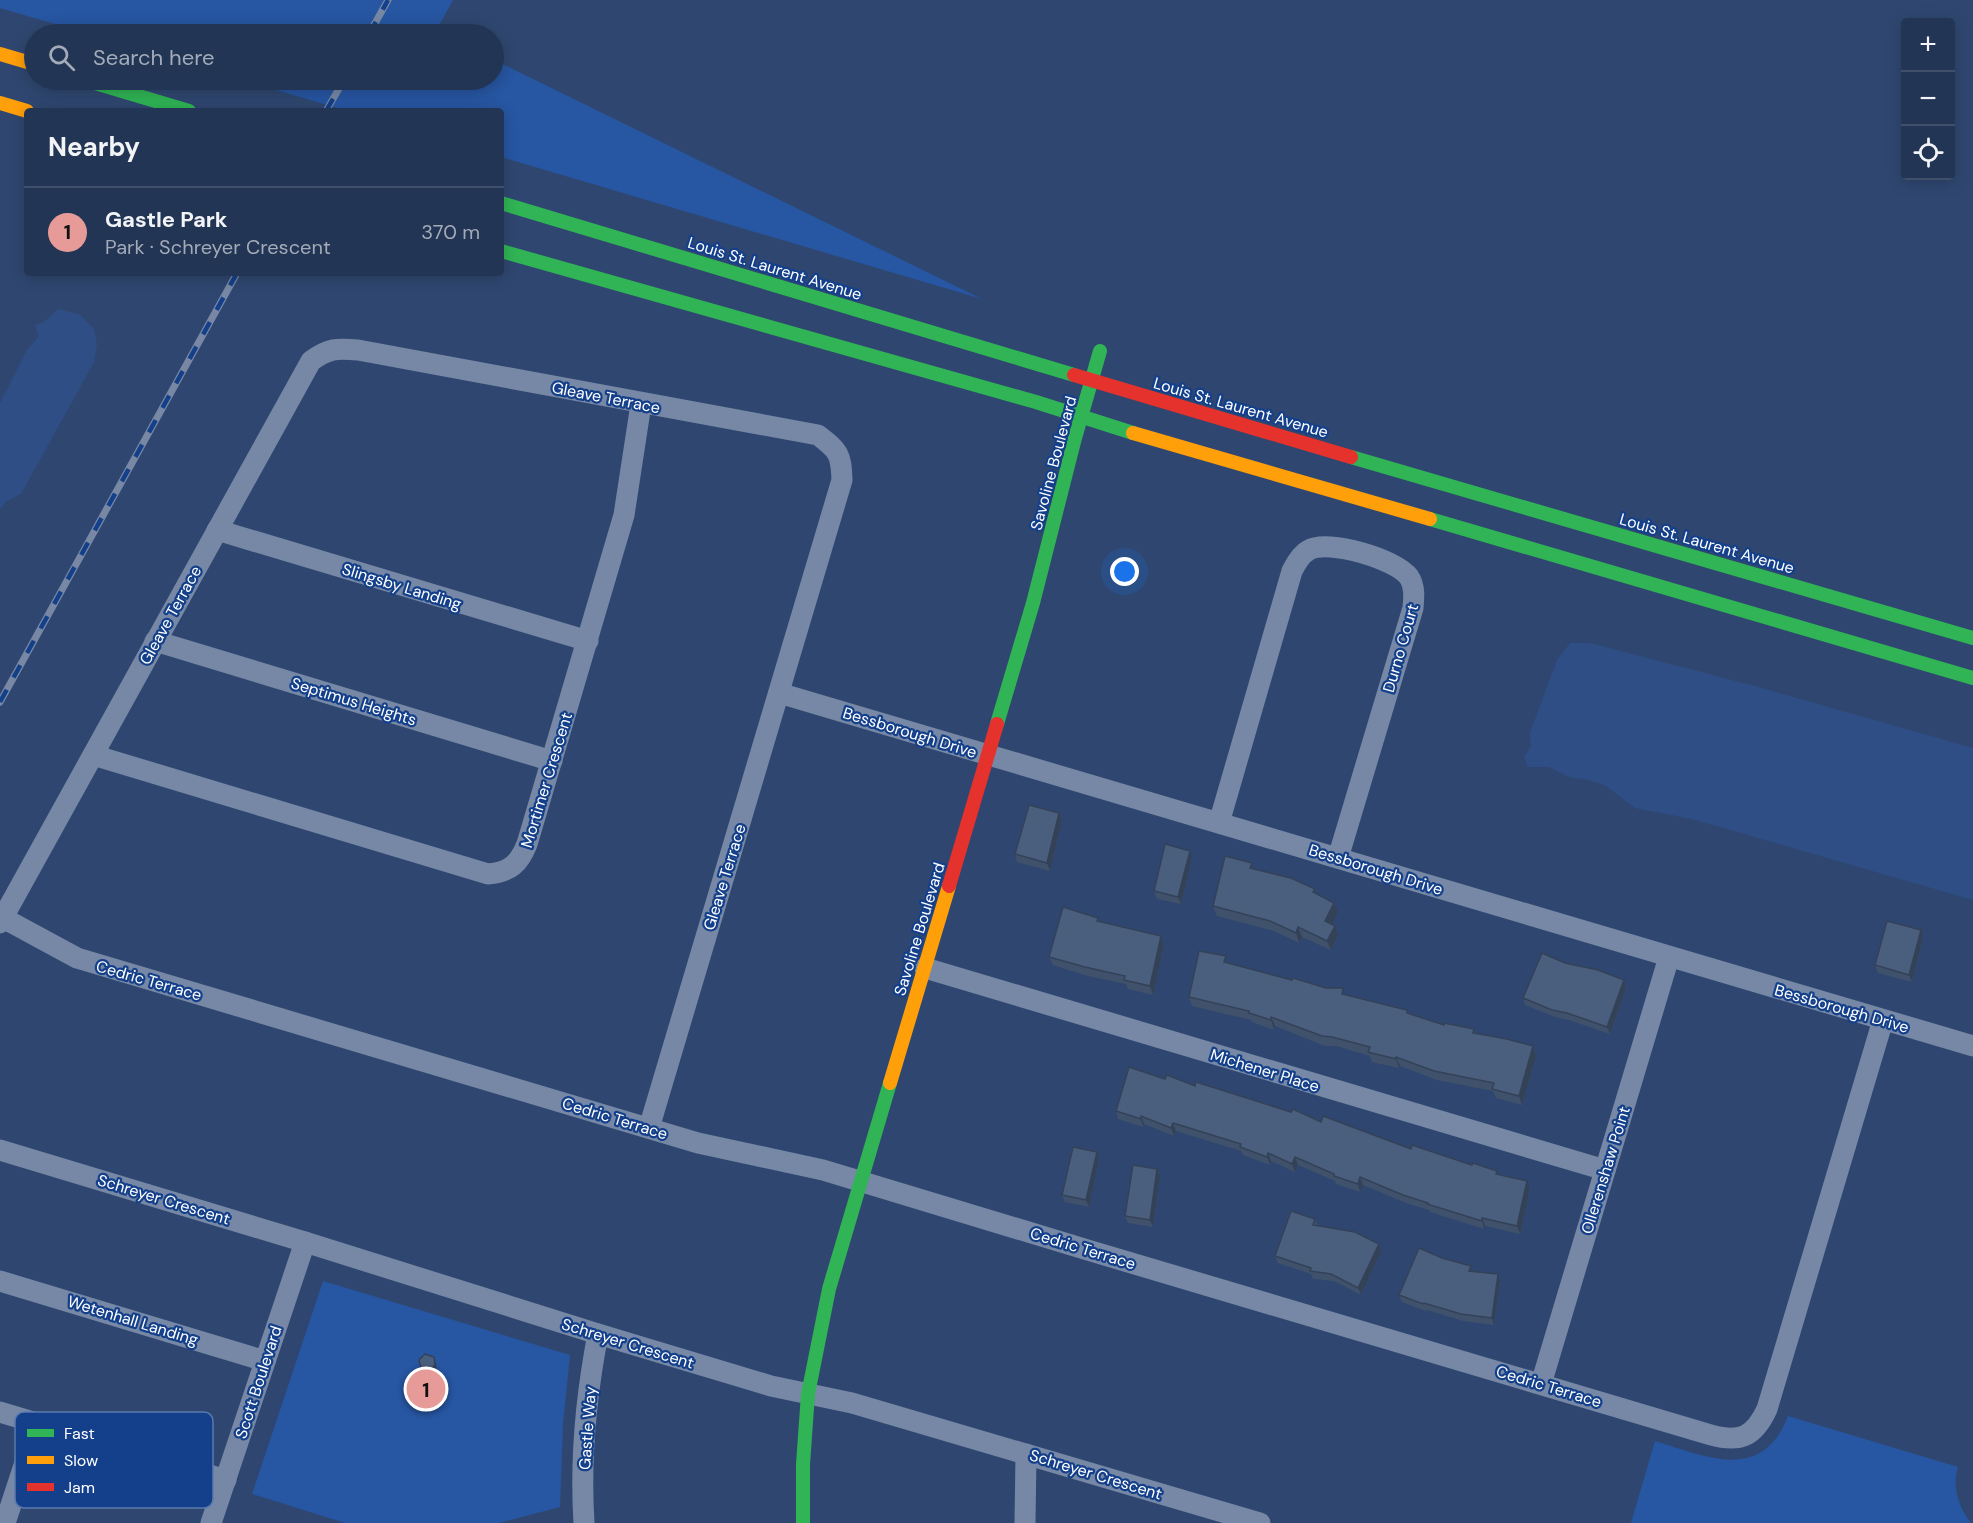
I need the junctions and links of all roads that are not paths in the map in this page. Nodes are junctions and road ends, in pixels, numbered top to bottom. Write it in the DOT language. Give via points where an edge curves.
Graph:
graph roads {
  1 [pos="0,54"];
  2 [pos="24,61"];
  3 [pos="119,90"];
  4 [pos="0,103"];
  5 [pos="179,108"];
  6 [pos="24,110"];
  7 [pos="504,203"];
  8 [pos="504,252"];
  9 [pos="1101,351"];
  10 [pos="1092,381"];
  11 [pos="641,404"];
  12 [pos="1082,416"];
  13 [pos="217,530"];
  14 [pos="1973,638"];
  15 [pos="155,641"];
  16 [pos="588,641"];
  17 [pos="1973,678"];
  18 [pos="779,693"];
  19 [pos="93,755"];
  20 [pos="988,755"];
  21 [pos="552,761"];
  22 [pos="1219,823"];
  23 [pos="1338,858"];
  24 [pos="2,920"];
  25 [pos="1669,957"];
  26 [pos="925,968"];
  27 [pos="1883,1020"];
  28 [pos="1973,1046"];
  29 [pos="649,1128"];
  30 [pos="0,1150"];
  31 [pos="1605,1170"];
  32 [pos="861,1182"];
  33 [pos="305,1242"];
  34 [pos="0,1281"];
  35 [pos="598,1335"];
  36 [pos="266,1361"];
  37 [pos="1541,1384"];
  38 [pos="808,1394"];
  39 [pos="0,1412"];
  40 [pos="15,1417"];
  41 [pos="1026,1454"];
  42 [pos="213,1476"];
  43 [pos="226,1480"];
  44 [pos="15,1491"];
  45 [pos="4,1523"];
  46 [pos="212,1523"];
  47 [pos="584,1523"];
  48 [pos="803,1523"];
  49 [pos="1025,1523"];
  50 [pos="1260,1523"];
  1 -- 2 [label="main road"];
  3 -- 5 [label="main road"];
  4 -- 6 [label="main road"];
  7 -- 10 [label="main road, Louis St. Laurent Avenue"];
  8 -- 12 [label="main road"];
  9 -- 10 [label="main road, Savoline Boulevard"];
  10 -- 12 [label="main road, Savoline Boulevard"];
  10 -- 14 [label="main road, Louis St. Laurent Avenue"];
  11 -- 13 [label="street, Gleave Terrace" via="358,350 325,351 310,361"];
  11 -- 16 [label="street, Mortimer Crescent" via="624,516"];
  11 -- 18 [label="street, Gleave Terrace" via="818,435 842,460 842,480"];
  12 -- 17 [label="main road"];
  12 -- 20 [label="main road, Savoline Boulevard"];
  13 -- 15 [label="street, Gleave Terrace"];
  13 -- 16 [label="street, Slingsby Landing"];
  15 -- 19 [label="street, Gleave Terrace"];
  15 -- 21 [label="street, Septimus Heights"];
  16 -- 21 [label="street, Mortimer Crescent"];
  18 -- 20 [label="street, Bessborough Drive"];
  18 -- 29 [label="street, Gleave Terrace"];
  19 -- 21 [label="street, Mortimer Crescent" via="488,874 508,869 521,859"];
  19 -- 24 [label="street, Gleave Terrace"];
  20 -- 22 [label="street, Bessborough Drive"];
  20 -- 26 [label="main road, Savoline Boulevard"];
  22 -- 23 [label="street, Bessborough Drive"];
  22 -- 23 [label="street, Durno Court" via="1292,571 1308,550 1335,546 1400,567 1410,578 1414,593 1413,608"];
  23 -- 25 [label="street, Bessborough Drive"];
  24 -- 29 [label="street, Cedric Terrace" via="77,958"];
  25 -- 27 [label="street, Bessborough Drive"];
  25 -- 31 [label="street, Ollerenshaw Point"];
  26 -- 31 [label="street, Michener Place"];
  26 -- 32 [label="main road, Savoline Boulevard"];
  27 -- 28 [label="street, Bessborough Drive"];
  27 -- 37 [label="street, Cedric Terrace" via="1759,1424 1742,1437 1725,1438"];
  29 -- 32 [label="street, Cedric Terrace"];
  30 -- 33 [label="street, Schreyer Crescent"];
  31 -- 37 [label="street, Ollerenshaw Point"];
  32 -- 37 [label="street, Cedric Terrace"];
  32 -- 38 [label="main road, Savoline Boulevard" via="829,1289"];
  33 -- 35 [label="street, Schreyer Crescent"];
  33 -- 36 [label="street, Scott Boulevard"];
  34 -- 36 [label="street, Wetenhall Landing"];
  35 -- 38 [label="street, Schreyer Crescent"];
  35 -- 47 [label="street, Gastle Way" via="586,1419"];
  36 -- 43 [label="street, Scott Boulevard"];
  38 -- 41 [label="street, Schreyer Crescent"];
  38 -- 48 [label="main road, Savoline Boulevard"];
  39 -- 40 [label="street"];
  41 -- 49 [label="street"];
  41 -- 50 [label="street, Schreyer Crescent"];
  42 -- 43 [label="street"];
  43 -- 46 [label="street, Scott Boulevard"];
  44 -- 45 [label="street"];
}
